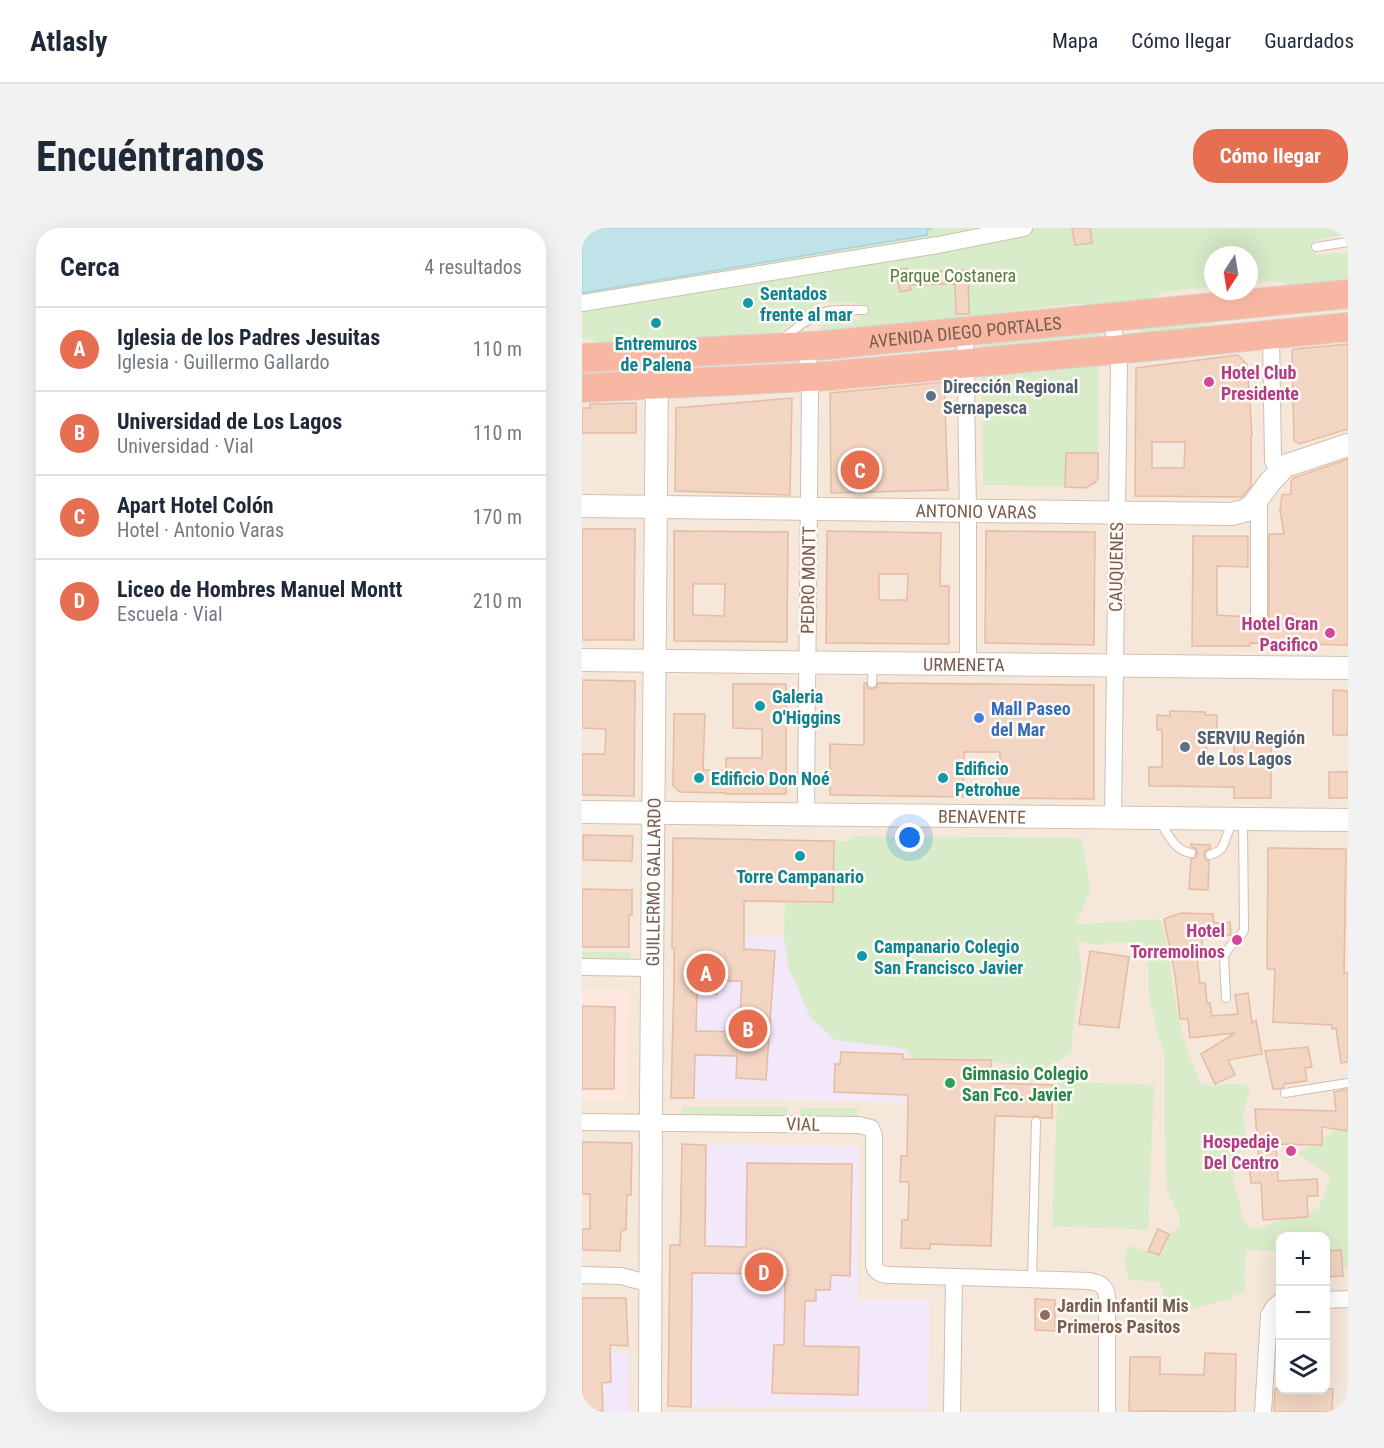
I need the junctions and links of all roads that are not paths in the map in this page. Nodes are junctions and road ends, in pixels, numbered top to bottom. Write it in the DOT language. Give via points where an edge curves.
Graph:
graph roads {
  1 [pos="1024,228"];
  2 [pos="1348,242"];
  3 [pos="1316,247"];
  4 [pos="1348,294"];
  5 [pos="582,303"];
  6 [pos="864,310"];
  7 [pos="817,315"];
  8 [pos="1111,317"];
  9 [pos="1348,327"];
  10 [pos="965,331"];
  11 [pos="1271,334"];
  12 [pos="808,338"];
  13 [pos="773,348"];
  14 [pos="1117,350"];
  15 [pos="657,354"];
  16 [pos="582,358"];
  17 [pos="966,363"];
  18 [pos="809,377"];
  19 [pos="657,384"];
  20 [pos="582,388"];
  21 [pos="1348,445"];
  22 [pos="1281,470"];
  23 [pos="1259,496"];
  24 [pos="582,506"];
  25 [pos="656,508"];
  26 [pos="809,509"];
  27 [pos="968,511"];
  28 [pos="1116,513"];
  29 [pos="1259,615"];
  30 [pos="582,660"];
  31 [pos="655,660"];
  32 [pos="807,662"];
  33 [pos="968,664"];
  34 [pos="1115,665"];
  35 [pos="1348,668"];
  36 [pos="582,812"];
  37 [pos="653,813"];
  38 [pos="807,814"];
  39 [pos="1113,817"];
  40 [pos="1157,818"];
  41 [pos="1238,819"];
  42 [pos="1348,820"];
  43 [pos="1191,853"];
  44 [pos="1210,855"];
  45 [pos="582,967"];
  46 [pos="652,968"];
  47 [pos="1226,999"];
  48 [pos="1348,1083"];
  49 [pos="1286,1093"];
  50 [pos="582,1122"];
  51 [pos="1036,1122"];
  52 [pos="651,1123"];
  53 [pos="582,1275"];
  54 [pos="954,1277"];
  55 [pos="1032,1279"];
  56 [pos="651,1284"];
  57 [pos="1330,1299"];
  58 [pos="1348,1299"];
  59 [pos="1276,1306"];
  60 [pos="650,1412"];
  61 [pos="952,1412"];
  62 [pos="1107,1412"];
  63 [pos="1263,1412"];
  1 -- 5 [label="street"];
  2 -- 3 [label="lane"];
  4 -- 8 [label="highway, AVENIDA DIEGO PORTALES"];
  6 -- 7 [label="lane"];
  7 -- 12 [label="lane"];
  7 -- 13 [label="lane"];
  8 -- 10 [label="highway, AVENIDA DIEGO PORTALES"];
  8 -- 14 [label="street, CAUQUENES"];
  9 -- 11 [label="highway, AVENIDA DIEGO PORTALES"];
  10 -- 12 [label="highway, AVENIDA DIEGO PORTALES"];
  10 -- 17 [label="street"];
  11 -- 14 [label="highway, AVENIDA DIEGO PORTALES"];
  11 -- 22 [label="street" via="1273,461"];
  12 -- 13 [label="highway, AVENIDA DIEGO PORTALES"];
  12 -- 18 [label="street, PEDRO MONTT"];
  13 -- 15 [label="highway, AVENIDA DIEGO PORTALES"];
  14 -- 17 [label="highway, AVENIDA DIEGO PORTALES"];
  14 -- 28 [label="street, CAUQUENES"];
  15 -- 16 [label="highway, AVENIDA DIEGO PORTALES"];
  15 -- 19 [label="main road, GUILLERMO GALLARDO"];
  17 -- 18 [label="highway, AVENIDA DIEGO PORTALES"];
  17 -- 27 [label="street"];
  18 -- 19 [label="highway, AVENIDA DIEGO PORTALES"];
  18 -- 26 [label="street, PEDRO MONTT"];
  19 -- 20 [label="highway, AVENIDA DIEGO PORTALES"];
  19 -- 25 [label="main road, GUILLERMO GALLARDO"];
  21 -- 22 [label="main road, ANTONIO VARAS" via="1291,463"];
  22 -- 23 [label="main road, ANTONIO VARAS"];
  23 -- 28 [label="main road, ANTONIO VARAS" via="1239,513"];
  23 -- 29 [label="street"];
  24 -- 25 [label="main road, ANTONIO VARAS"];
  25 -- 26 [label="main road, ANTONIO VARAS"];
  25 -- 31 [label="main road, GUILLERMO GALLARDO"];
  26 -- 27 [label="main road, ANTONIO VARAS"];
  26 -- 32 [label="street, PEDRO MONTT"];
  27 -- 28 [label="main road, ANTONIO VARAS"];
  27 -- 33 [label="street"];
  28 -- 34 [label="street, CAUQUENES"];
  30 -- 31 [label="main road, URMENETA"];
  31 -- 32 [label="main road, URMENETA"];
  31 -- 37 [label="main road, GUILLERMO GALLARDO"];
  32 -- 33 [label="main road, URMENETA" via="872,673"];
  32 -- 38 [label="street, PEDRO MONTT"];
  33 -- 34 [label="main road, URMENETA"];
  34 -- 35 [label="main road, URMENETA"];
  34 -- 39 [label="street, CAUQUENES"];
  36 -- 37 [label="main road, BENAVENTE"];
  37 -- 38 [label="main road, BENAVENTE"];
  37 -- 46 [label="main road, GUILLERMO GALLARDO"];
  38 -- 39 [label="main road, BENAVENTE"];
  39 -- 40 [label="main road, BENAVENTE"];
  40 -- 41 [label="main road, BENAVENTE"];
  40 -- 43 [label="lane" via="1178,848"];
  41 -- 42 [label="main road, BENAVENTE"];
  41 -- 44 [label="lane" via="1222,848"];
  41 -- 47 [label="lane" via="1244,930 1225,952"];
  45 -- 46 [label="street"];
  46 -- 52 [label="main road, GUILLERMO GALLARDO"];
  48 -- 49 [label="lane"];
  50 -- 52 [label="street, VIAL"];
  51 -- 55 [label="lane"];
  52 -- 54 [label="street, VIAL" via="871,1128 877,1272"];
  52 -- 56 [label="main road, GUILLERMO GALLARDO"];
  53 -- 56 [label="street" via="621,1276"];
  54 -- 55 [label="street"];
  54 -- 61 [label="street"];
  55 -- 62 [label="street" via="1090,1281 1107,1290"];
  56 -- 60 [label="main road, GUILLERMO GALLARDO"];
  57 -- 58 [label="street"];
  59 -- 63 [label="street" via="1269,1316"];
}
